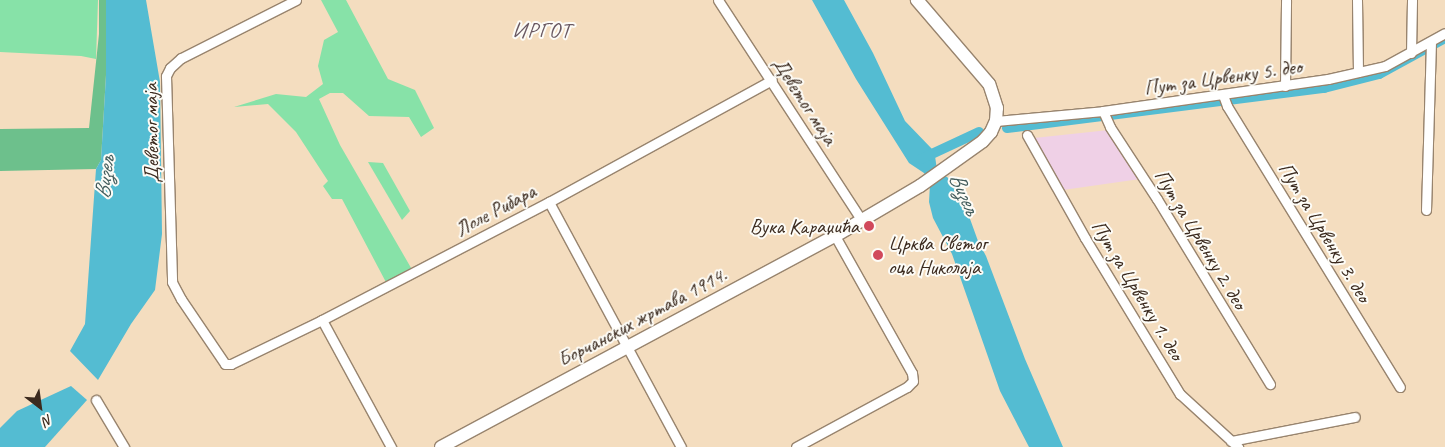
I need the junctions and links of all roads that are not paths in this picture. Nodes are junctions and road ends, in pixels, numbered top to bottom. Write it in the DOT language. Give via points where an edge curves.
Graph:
graph roads {
  1 [pos="718,0"];
  2 [pos="917,0"];
  3 [pos="1286,0"];
  4 [pos="1357,0"];
  5 [pos="1412,0"];
  6 [pos="293,1"];
  7 [pos="1445,33"];
  8 [pos="1431,42"];
  9 [pos="1411,53"];
  10 [pos="1358,72"];
  11 [pos="772,80"];
  12 [pos="1285,86"];
  13 [pos="1223,95"];
  14 [pos="1105,116"];
  15 [pos="996,121"];
  16 [pos="1027,135"];
  17 [pos="549,202"];
  18 [pos="1426,210"];
  19 [pos="862,221"];
  20 [pos="835,236"];
  21 [pos="322,320"];
  22 [pos="628,347"];
  23 [pos="231,364"];
  24 [pos="1270,384"];
  25 [pos="1400,387"];
  26 [pos="96,400"];
  27 [pos="1355,418"];
  28 [pos="1235,444"];
  29 [pos="124,447"];
  30 [pos="391,447"];
  31 [pos="441,447"];
  32 [pos="681,447"];
  33 [pos="796,447"];
  1 -- 11 [label="street, Деветог маја"];
  2 -- 15 [label="street" via="989,84 997,108"];
  3 -- 12 [label="street"];
  4 -- 10 [label="street"];
  5 -- 9 [label="street"];
  6 -- 23 [label="street, Деветог маја" via="181,58 167,72 172,282 221,361"];
  7 -- 8 [label="street, Пут за Црвенку 5. део"];
  8 -- 9 [label="street, Пут за Црвенку 5. део"];
  8 -- 18 [label="street"];
  9 -- 10 [label="street, Пут за Црвенку 5. део" via="1385,66"];
  10 -- 12 [label="street, Пут за Црвенку 5. део"];
  11 -- 17 [label="street, Лоле Рибара"];
  11 -- 19 [label="street, Деветог маја"];
  12 -- 13 [label="street, Пут за Црвенку 5. део"];
  13 -- 14 [label="street, Пут за Црвенку 5. део"];
  13 -- 25 [label="street, Пут за Црвенку 3. део"];
  14 -- 15 [label="street, Пут за Црвенку 5. део"];
  14 -- 24 [label="street, Пут за Црвенку 2. део"];
  15 -- 19 [label="street, Борчанских жртава 1914." via="983,142 942,172"];
  16 -- 28 [label="street, Пут за Црвенку 1. део" via="1180,394"];
  17 -- 21 [label="street, Лоле Рибара"];
  17 -- 22 [label="street"];
  19 -- 20 [label="street, Борчанских жртава 1914."];
  20 -- 22 [label="street, Борчанских жртава 1914."];
  20 -- 33 [label="street" via="912,372 912,381 907,387"];
  21 -- 23 [label="street, Лоле Рибара"];
  21 -- 30 [label="street"];
  22 -- 31 [label="street, Борчанских жртава 1914."];
  22 -- 32 [label="street"];
  26 -- 29 [label="street"];
  27 -- 28 [label="street"];
}
